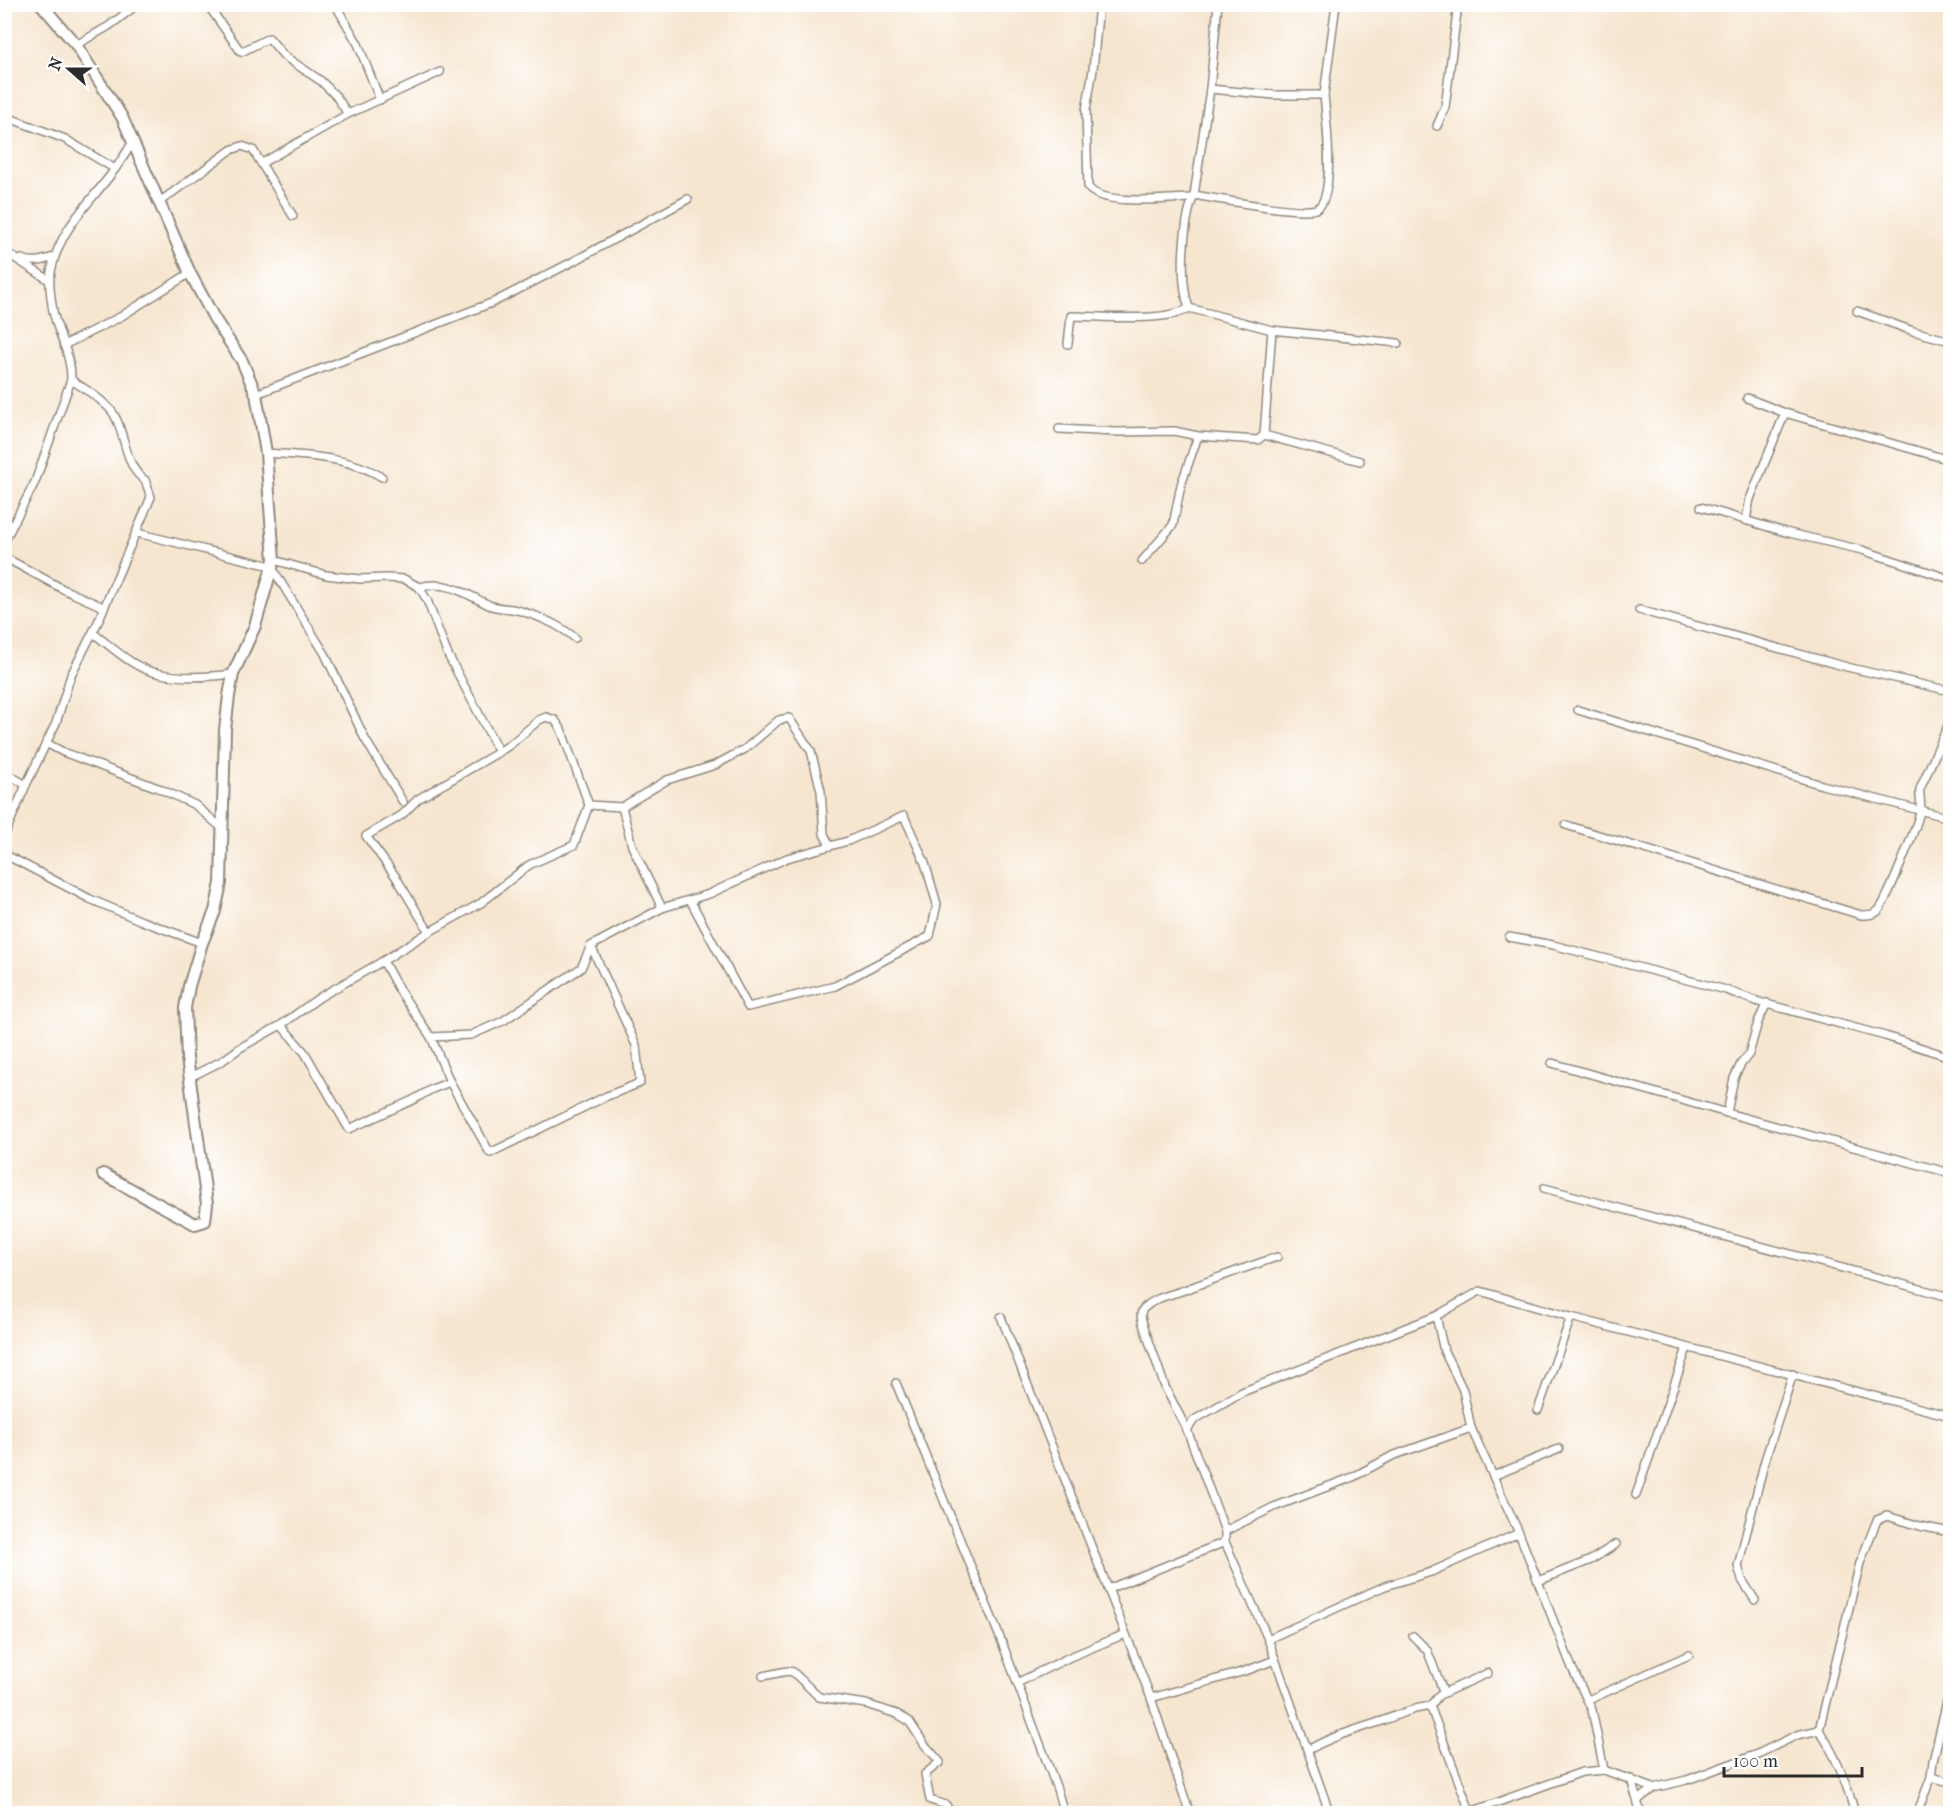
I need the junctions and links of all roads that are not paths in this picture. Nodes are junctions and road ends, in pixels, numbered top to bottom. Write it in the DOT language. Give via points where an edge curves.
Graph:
graph roads {
  1 [pos="41,4"];
  2 [pos="138,4"];
  3 [pos="207,4"];
  4 [pos="335,4"];
  5 [pos="1099,4"];
  6 [pos="1218,4"];
  7 [pos="1336,4"];
  8 [pos="1458,4"];
  9 [pos="76,45"];
  10 [pos="440,72"];
  11 [pos="1210,89"];
  12 [pos="1324,95"];
  13 [pos="380,100"];
  14 [pos="348,114"];
  15 [pos="4,116"];
  16 [pos="1437,126"];
  17 [pos="133,141"];
  18 [pos="262,163"];
  19 [pos="115,169"];
  20 [pos="1194,196"];
  21 [pos="688,199"];
  22 [pos="159,203"];
  23 [pos="293,216"];
  24 [pos="4,250"];
  25 [pos="54,257"];
  26 [pos="190,273"];
  27 [pos="49,280"];
  28 [pos="1189,308"];
  29 [pos="1857,311"];
  30 [pos="1272,330"];
  31 [pos="1950,341"];
  32 [pos="1398,343"];
  33 [pos="1068,344"];
  34 [pos="64,345"];
  35 [pos="71,380"];
  36 [pos="256,394"];
  37 [pos="1747,398"];
  38 [pos="1785,412"];
  39 [pos="1059,429"];
  40 [pos="1264,435"];
  41 [pos="1198,436"];
  42 [pos="266,453"];
  43 [pos="1950,460"];
  44 [pos="1360,461"];
  45 [pos="382,477"];
  46 [pos="1701,507"];
  47 [pos="1746,520"];
  48 [pos="137,533"];
  49 [pos="4,542"];
  50 [pos="4,557"];
  51 [pos="1142,561"];
  52 [pos="273,563"];
  53 [pos="1950,579"];
  54 [pos="418,587"];
  55 [pos="103,607"];
  56 [pos="1639,610"];
  57 [pos="93,633"];
  58 [pos="575,638"];
  59 [pos="233,674"];
  60 [pos="1950,690"];
  61 [pos="1578,710"];
  62 [pos="1950,720"];
  63 [pos="46,742"];
  64 [pos="498,752"];
  65 [pos="4,771"];
  66 [pos="26,785"];
  67 [pos="404,802"];
  68 [pos="589,805"];
  69 [pos="621,807"];
  70 [pos="1921,809"];
  71 [pos="1950,818"];
  72 [pos="1566,825"];
  73 [pos="223,829"];
  74 [pos="4,836"];
  75 [pos="830,846"];
  76 [pos="4,854"];
  77 [pos="690,900"];
  78 [pos="662,908"];
  79 [pos="429,932"];
  80 [pos="1509,937"];
  81 [pos="202,943"];
  82 [pos="591,946"];
  83 [pos="383,961"];
  84 [pos="1767,1003"];
  85 [pos="281,1025"];
  86 [pos="431,1037"];
  87 [pos="1950,1057"];
  88 [pos="1552,1063"];
  89 [pos="190,1077"];
  90 [pos="450,1082"];
  91 [pos="1727,1113"];
  92 [pos="1950,1173"];
  93 [pos="103,1174"];
  94 [pos="1544,1188"];
  95 [pos="1277,1257"];
  96 [pos="1950,1297"];
  97 [pos="1000,1317"];
  98 [pos="1436,1317"];
  99 [pos="1571,1317"];
  100 [pos="1687,1348"];
  101 [pos="1792,1374"];
  102 [pos="896,1383"];
  103 [pos="1538,1410"];
  104 [pos="1950,1416"];
  105 [pos="1471,1428"];
  106 [pos="1187,1430"];
  107 [pos="1559,1449"];
  108 [pos="1493,1476"];
  109 [pos="1636,1495"];
  110 [pos="1225,1531"];
  111 [pos="1950,1532"];
  112 [pos="1519,1533"];
  113 [pos="1225,1542"];
  114 [pos="1616,1544"];
  115 [pos="1538,1581"];
  116 [pos="1108,1589"];
  117 [pos="1755,1600"];
  118 [pos="1125,1634"];
  119 [pos="1413,1636"];
  120 [pos="1268,1639"];
  121 [pos="1689,1655"];
  122 [pos="1275,1660"];
  123 [pos="1488,1673"];
  124 [pos="763,1676"];
  125 [pos="1017,1683"];
  126 [pos="1950,1688"];
  127 [pos="1444,1693"];
  128 [pos="1152,1698"];
  129 [pos="1588,1700"];
  130 [pos="1430,1706"];
  131 [pos="1819,1730"];
  132 [pos="1308,1750"];
  133 [pos="1604,1770"];
  134 [pos="1931,1777"];
  135 [pos="1631,1779"];
  136 [pos="1950,1782"];
  137 [pos="1653,1788"];
  138 [pos="1638,1800"];
  139 [pos="1494,1804"];
  140 [pos="1468,1813"];
  141 [pos="951,1814"];
  142 [pos="1064,1814"];
  143 [pos="1190,1814"];
  144 [pos="1330,1814"];
  145 [pos="1497,1814"];
  146 [pos="1641,1814"];
  147 [pos="1856,1814"];
  148 [pos="1917,1814"];
  1 -- 9 [label="street"];
  2 -- 9 [label="street"];
  3 -- 14 [label="street" via="241,52 269,38 284,56 321,81"];
  4 -- 13 [label="street" via="358,44"];
  5 -- 20 [label="street" via="1086,110 1088,187 1091,192 1114,199"];
  6 -- 11 [label="street"];
  7 -- 12 [label="street"];
  8 -- 16 [label="street" via="1446,107"];
  9 -- 17 [label="street"];
  10 -- 13 [label="street"];
  11 -- 12 [label="street"];
  11 -- 20 [label="street"];
  12 -- 20 [label="street" via="1329,166 1323,202 1318,208 1293,210"];
  13 -- 14 [label="street"];
  14 -- 18 [label="street"];
  15 -- 19 [label="street" via="65,139"];
  17 -- 19 [label="street"];
  17 -- 22 [label="street"];
  18 -- 22 [label="street" via="249,147 231,150"];
  18 -- 23 [label="street"];
  19 -- 25 [label="street" via="81,208"];
  20 -- 28 [label="street" via="1188,214 1185,256 1185,296"];
  21 -- 36 [label="street" via="494,302"];
  22 -- 26 [label="street"];
  24 -- 25 [label="street" via="28,262"];
  24 -- 27 [label="street"];
  25 -- 27 [label="street"];
  26 -- 34 [label="street" via="120,317"];
  26 -- 36 [label="street" via="242,361"];
  27 -- 34 [label="street" via="53,319"];
  28 -- 30 [label="street"];
  28 -- 33 [label="street" via="1176,315 1071,316"];
  29 -- 31 [label="street"];
  30 -- 32 [label="street"];
  30 -- 40 [label="street"];
  34 -- 35 [label="street" via="72,366"];
  35 -- 48 [label="street" via="110,409 138,476 149,487 151,497"];
  35 -- 49 [label="street" via="34,482"];
  36 -- 42 [label="street"];
  37 -- 38 [label="street"];
  38 -- 43 [label="street"];
  38 -- 47 [label="street" via="1750,499"];
  39 -- 41 [label="street" via="1174,431"];
  40 -- 41 [label="street" via="1258,440"];
  40 -- 44 [label="street"];
  41 -- 51 [label="street" via="1181,485 1173,525"];
  42 -- 45 [label="street" via="361,466"];
  42 -- 52 [label="street"];
  46 -- 47 [label="street"];
  47 -- 53 [label="street" via="1862,550"];
  48 -- 52 [label="street"];
  48 -- 55 [label="street"];
  50 -- 55 [label="street"];
  52 -- 54 [label="street" via="326,575 404,579"];
  52 -- 59 [label="street" via="255,626"];
  52 -- 67 [label="street" via="325,654 365,739"];
  54 -- 58 [label="street" via="442,585 460,590 489,605 542,619"];
  54 -- 64 [label="street"];
  55 -- 57 [label="street"];
  56 -- 60 [label="street" via="1847,667"];
  57 -- 59 [label="street" via="129,660 156,673"];
  57 -- 63 [label="street" via="71,675"];
  59 -- 73 [label="street" via="225,730"];
  61 -- 70 [label="street" via="1822,785"];
  62 -- 70 [label="street" via="1920,789"];
  63 -- 66 [label="street"];
  63 -- 73 [label="street" via="195,805"];
  64 -- 68 [label="street" via="539,720 555,720"];
  64 -- 79 [label="street" via="418,799 402,816 366,836"];
  65 -- 66 [label="street"];
  66 -- 74 [label="street"];
  68 -- 69 [label="street"];
  68 -- 79 [label="street" via="574,845 529,865 481,903"];
  69 -- 75 [label="street" via="667,780 715,765 745,749 779,720 789,718 811,751 821,791 824,834"];
  69 -- 78 [label="street" via="632,846"];
  70 -- 71 [label="street"];
  70 -- 72 [label="street" via="1881,906 1867,915"];
  73 -- 81 [label="street" via="221,883"];
  75 -- 77 [label="street" via="787,858"];
  75 -- 77 [label="street" via="848,842 904,816 925,863 937,904 930,936 835,987 748,1007"];
  76 -- 81 [label="street" via="90,899"];
  77 -- 78 [label="street"];
  78 -- 82 [label="street"];
  79 -- 83 [label="street"];
  80 -- 84 [label="street" via="1576,951"];
  81 -- 89 [label="street" via="185,1008"];
  82 -- 86 [label="street" via="581,968 503,1021 471,1035"];
  82 -- 90 [label="street" via="636,1044 640,1083 490,1153"];
  83 -- 85 [label="street"];
  83 -- 86 [label="street"];
  84 -- 87 [label="street"];
  84 -- 91 [label="street" via="1749,1054 1734,1077"];
  85 -- 89 [label="street"];
  85 -- 90 [label="street" via="305,1053 349,1129"];
  86 -- 90 [label="street"];
  88 -- 91 [label="street"];
  89 -- 93 [label="street" via="207,1204 205,1221 195,1224"];
  91 -- 92 [label="street"];
  94 -- 96 [label="street"];
  95 -- 106 [label="street" via="1162,1296 1141,1313 1165,1387"];
  97 -- 116 [label="street"];
  98 -- 99 [label="street" via="1480,1291"];
  98 -- 105 [label="street" via="1444,1351 1463,1390"];
  98 -- 106 [label="street" via="1242,1392 1194,1420"];
  99 -- 100 [label="street"];
  99 -- 103 [label="street"];
  100 -- 101 [label="street"];
  100 -- 109 [label="street"];
  101 -- 104 [label="street"];
  101 -- 117 [label="street" via="1738,1566 1742,1581"];
  102 -- 125 [label="street"];
  105 -- 108 [label="street"];
  105 -- 110 [label="street" via="1392,1456 1353,1477 1274,1507"];
  106 -- 110 [label="street"];
  107 -- 108 [label="street"];
  108 -- 112 [label="street"];
  110 -- 113 [label="street"];
  111 -- 131 [label="street" via="1887,1516 1877,1520 1860,1563"];
  112 -- 115 [label="street"];
  112 -- 120 [label="street" via="1431,1572 1385,1586"];
  113 -- 116 [label="street"];
  113 -- 120 [label="street"];
  114 -- 115 [label="street" via="1591,1560"];
  115 -- 129 [label="street"];
  116 -- 118 [label="street"];
  118 -- 125 [label="street"];
  118 -- 128 [label="street"];
  119 -- 127 [label="street" via="1427,1650"];
  120 -- 122 [label="street"];
  121 -- 129 [label="street"];
  122 -- 128 [label="street"];
  122 -- 132 [label="street"];
  123 -- 127 [label="street"];
  124 -- 141 [label="street" via="793,1672 819,1698 866,1704 909,1721 940,1762 925,1774 930,1800 946,1805"];
  125 -- 142 [label="street"];
  126 -- 134 [label="street"];
  127 -- 130 [label="street"];
  128 -- 143 [label="street"];
  129 -- 133 [label="street"];
  130 -- 132 [label="street" via="1410,1709"];
  130 -- 140 [label="street"];
  131 -- 137 [label="street" via="1797,1735 1687,1780"];
  131 -- 147 [label="street" via="1831,1747"];
  132 -- 144 [label="street"];
  133 -- 135 [label="street"];
  133 -- 139 [label="street" via="1582,1772"];
  134 -- 136 [label="street"];
  134 -- 148 [label="street"];
  135 -- 137 [label="street"];
  135 -- 138 [label="street"];
  137 -- 138 [label="street"];
  138 -- 146 [label="street"];
  139 -- 140 [label="street"];
  139 -- 145 [label="street"];
}
